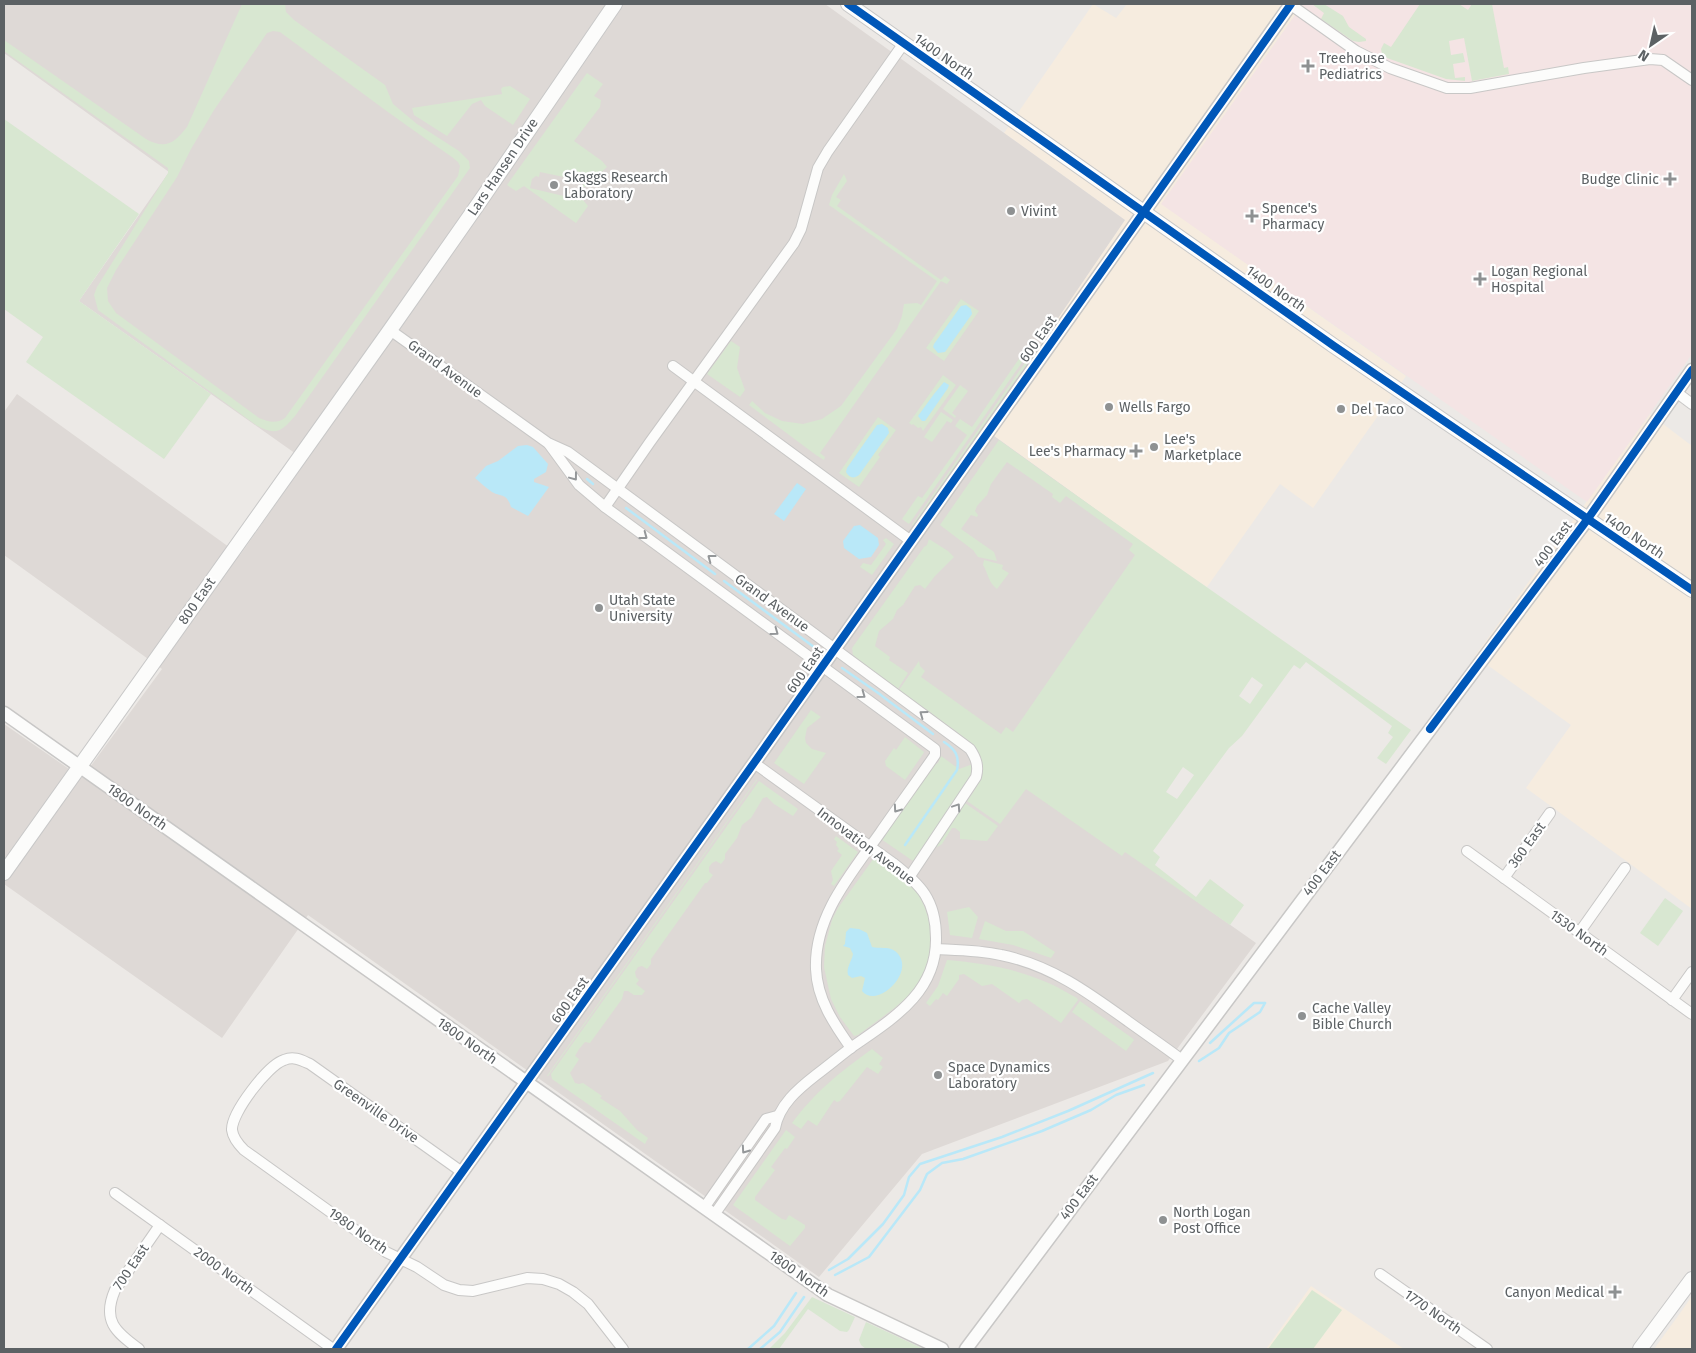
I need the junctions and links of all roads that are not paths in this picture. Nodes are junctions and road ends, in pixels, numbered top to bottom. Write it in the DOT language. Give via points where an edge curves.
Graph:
graph roads {
  1 [pos="615,4"];
  2 [pos="848,4"];
  3 [pos="1291,4"];
  4 [pos="904,43"];
  5 [pos="1692,80"];
  6 [pos="1143,212"];
  7 [pos="390,330"];
  8 [pos="673,366"];
  9 [pos="1692,370"];
  10 [pos="694,381"];
  11 [pos="1676,392"];
  12 [pos="1692,404"];
  13 [pos="548,443"];
  14 [pos="618,488"];
  15 [pos="605,507"];
  16 [pos="1587,520"];
  17 [pos="911,541"];
  18 [pos="1692,590"];
  19 [pos="835,649"];
  20 [pos="823,666"];
  21 [pos="4,712"];
  22 [pos="754,763"];
  23 [pos="79,767"];
  24 [pos="1550,813"];
  25 [pos="870,847"];
  26 [pos="1466,851"];
  27 [pos="1625,868"];
  28 [pos="4,873"];
  29 [pos="910,876"];
  30 [pos="1504,878"];
  31 [pos="1579,933"];
  32 [pos="936,949"];
  33 [pos="1692,972"];
  34 [pos="1672,1000"];
  35 [pos="1692,1014"];
  36 [pos="850,1048"];
  37 [pos="286,1059"];
  38 [pos="1182,1060"];
  39 [pos="527,1082"];
  40 [pos="462,1172"];
  41 [pos="115,1193"];
  42 [pos="709,1211"];
  43 [pos="160,1226"];
  44 [pos="401,1259"];
  45 [pos="1380,1274"];
  46 [pos="1692,1279"];
  47 [pos="139,1349"];
  48 [pos="335,1349"];
  49 [pos="624,1349"];
  50 [pos="942,1349"];
  51 [pos="966,1349"];
  52 [pos="1487,1349"];
  53 [pos="1640,1349"];
  1 -- 7 [label="main road, Lars Hansen Drive"];
  2 -- 4 [label="main road, 1400 North"];
  3 -- 5 [label="street" via="1356,50 1390,68 1447,88 1470,88 1650,58 1664,60"];
  3 -- 6 [label="street, 600 East"];
  4 -- 6 [label="main road, 1400 North"];
  4 -- 10 [label="street" via="818,168 794,243"];
  6 -- 16 [label="main road, 1400 North"];
  6 -- 17 [label="street, 600 East"];
  7 -- 13 [label="street, Grand Avenue"];
  7 -- 23 [label="main road, 800 East"];
  8 -- 10 [label="street"];
  9 -- 11 [label="street, 400 East"];
  10 -- 14 [label="street"];
  10 -- 17 [label="street"];
  11 -- 12 [label="street"];
  11 -- 16 [label="street, 400 East"];
  13 -- 14 [label="street, Grand Avenue" via="568,452"];
  13 -- 15 [label="street, Grand Avenue, one-way" via="579,484"];
  14 -- 15 [label="street"];
  19 -- 14 [label="street, Grand Avenue, one-way"];
  15 -- 20 [label="street, Grand Avenue, one-way"];
  16 -- 18 [label="main road, 1400 North"];
  16 -- 38 [label="street, 400 East"];
  17 -- 19 [label="street, 600 East"];
  19 -- 20 [label="street, 600 East"];
  29 -- 19 [label="street, Grand Avenue, one-way" via="973,783 977,772 976,759 963,742"];
  20 -- 22 [label="street, 600 East"];
  20 -- 25 [label="street, Grand Avenue, one-way" via="936,752"];
  21 -- 23 [label="street, 1800 North"];
  22 -- 25 [label="street, Innovation Avenue"];
  22 -- 39 [label="street, 600 East"];
  23 -- 28 [label="main road, 800 East"];
  23 -- 39 [label="street, 1800 North"];
  24 -- 30 [label="street, 360 East"];
  25 -- 29 [label="street, Innovation Avenue"];
  25 -- 36 [label="street" via="833,901 818,940 816,969 822,998 832,1021"];
  26 -- 30 [label="street, 1530 North"];
  27 -- 31 [label="street"];
  29 -- 32 [label="street, Innovation Avenue" via="934,911"];
  30 -- 31 [label="street, 1530 North"];
  31 -- 34 [label="street, 1530 North"];
  32 -- 36 [label="street, Innovation Avenue" via="920,991 905,1008"];
  32 -- 38 [label="street" via="1002,955 1049,971 1086,991"];
  33 -- 34 [label="street"];
  34 -- 35 [label="street, 1530 North"];
  36 -- 42 [label="street, Innovation Avenue" via="804,1084 777,1116 766,1119"];
  37 -- 40 [label="street, Greenville Drive" via="298,1058 310,1064"];
  37 -- 44 [label="street, 1980 North" via="267,1071 238,1110 232,1130 236,1141 386,1252"];
  38 -- 51 [label="street, 400 East"];
  39 -- 40 [label="street, 600 East"];
  39 -- 42 [label="street, 1800 North"];
  40 -- 44 [label="street, 600 East"];
  41 -- 43 [label="street, 2000 North"];
  42 -- 50 [label="street, 1800 North" via="828,1295"];
  43 -- 47 [label="street, 700 East" via="110,1301 113,1326"];
  43 -- 48 [label="street, 2000 North"];
  44 -- 48 [label="street, 600 East"];
  44 -- 49 [label="street, 1980 North" via="444,1285 459,1290 473,1291 527,1278 543,1278 559,1284 588,1304"];
  45 -- 52 [label="street, 1770 North"];
  46 -- 53 [label="main road"];
}
